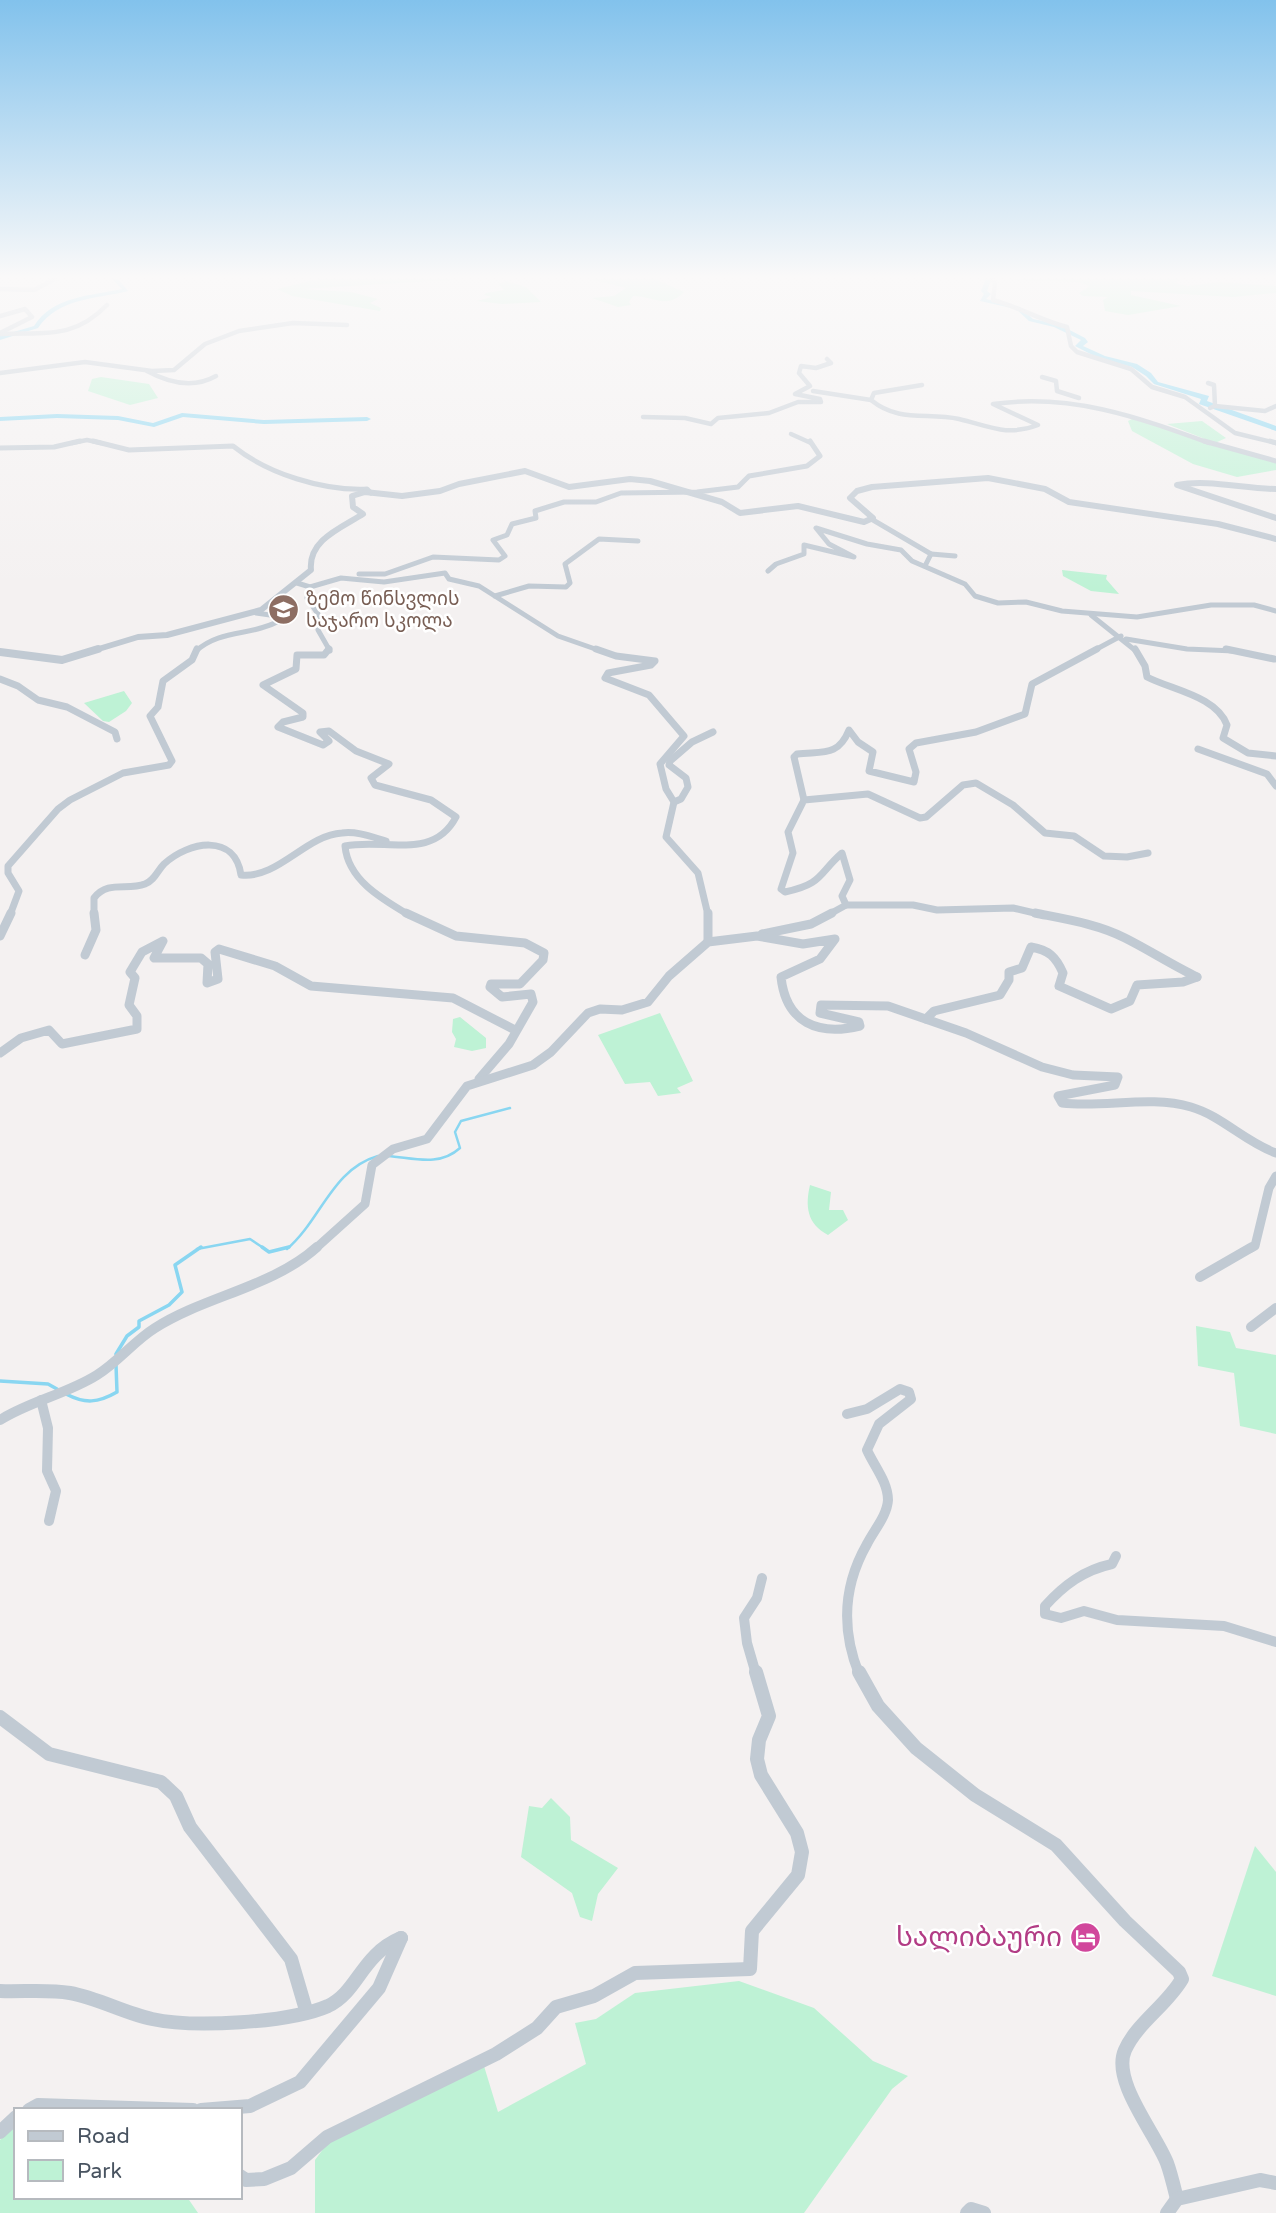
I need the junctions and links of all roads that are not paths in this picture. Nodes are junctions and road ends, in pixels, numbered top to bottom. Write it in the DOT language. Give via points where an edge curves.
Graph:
graph roads {
  1 [pos="807,382"];
  2 [pos="1056,382"];
  3 [pos="1145,382"];
  4 [pos="1208,383"];
  5 [pos="922,385"];
  6 [pos="810,386"];
  7 [pos="871,400"];
  8 [pos="1213,406"];
  9 [pos="1276,406"];
  10 [pos="1117,410"];
  11 [pos="1203,410"];
  12 [pos="643,417"];
  13 [pos="791,435"];
  14 [pos="1276,443"];
  15 [pos="0,446"];
  16 [pos="1276,461"];
  17 [pos="1276,489"];
  18 [pos="691,492"];
  19 [pos="371,493"];
  20 [pos="1276,518"];
  21 [pos="873,520"];
  22 [pos="1276,539"];
  23 [pos="638,541"];
  24 [pos="931,554"];
  25 [pos="955,556"];
  26 [pos="925,566"];
  27 [pos="768,571"];
  28 [pos="341,578"];
  29 [pos="296,583"];
  30 [pos="310,587"];
  31 [pos="495,596"];
  32 [pos="1276,611"];
  33 [pos="256,612"];
  34 [pos="1091,615"];
  35 [pos="1124,638"];
  36 [pos="0,652"];
  37 [pos="1274,659"];
  38 [pos="0,679"];
  39 [pos="713,732"];
  40 [pos="117,739"];
  41 [pos="1198,749"];
  42 [pos="1276,756"];
  43 [pos="1276,786"];
  44 [pos="804,800"];
  45 [pos="674,802"];
  46 [pos="394,844"];
  47 [pos="1148,852"];
  48 [pos="846,905"];
  49 [pos="0,936"];
  50 [pos="757,936"];
  51 [pos="708,942"];
  52 [pos="85,955"];
  53 [pos="926,1018"];
  54 [pos="515,1030"];
  55 [pos="0,1053"];
  56 [pos="478,1081"];
  57 [pos="1276,1153"];
  58 [pos="1276,1176"];
  59 [pos="1200,1277"];
  60 [pos="1276,1308"];
  61 [pos="1251,1327"];
  62 [pos="41,1400"];
  63 [pos="847,1414"];
  64 [pos="0,1419"];
  65 [pos="49,1521"];
  66 [pos="1116,1556"];
  67 [pos="762,1578"];
  68 [pos="1276,1642"];
  69 [pos="0,1717"];
  70 [pos="0,1991"];
  71 [pos="306,2010"];
  72 [pos="32,2108"];
  73 [pos="131,2108"];
  74 [pos="226,2108"];
  75 [pos="14,2119"];
  76 [pos="0,2132"];
  77 [pos="242,2177"];
  78 [pos="1276,2183"];
  79 [pos="1177,2199"];
  80 [pos="967,2213"];
  81 [pos="984,2213"];
  82 [pos="1167,2213"];
  1 -- 6 [label="street"];
  2 -- 10 [label="street" via="1057,391"];
  3 -- 11 [label="street" via="1185,397"];
  4 -- 8 [label="street" via="1214,386"];
  5 -- 7 [label="street" via="874,393"];
  6 -- 7 [label="street" via="816,392"];
  6 -- 12 [label="street" via="794,394 821,402 797,402 769,413 718,418 713,424"];
  7 -- 10 [label="street" via="880,409 903,416 961,420 1005,430 1038,425 993,404 1054,400"];
  8 -- 9 [label="street" via="1265,411"];
  8 -- 11 [label="street"];
  10 -- 16 [label="street"];
  11 -- 14 [label="street" via="1235,433"];
  13 -- 18 [label="street" via="810,441 820,456 807,466 749,476 738,487"];
  15 -- 19 [label="street" via="54,446 87,440 129,450 233,446 248,458 289,475 344,491 367,489"];
  17 -- 20 [label="street" via="1193,482 1177,485"];
  18 -- 19 [label="street" via="629,479 565,486 525,471 440,491 387,497"];
  18 -- 21 [label="street" via="745,514 797,506 857,521"];
  18 -- 28 [label="street" via="633,492 596,502 554,503 535,511 536,518 512,524 507,535 493,540 504,558 433,557 385,574"];
  19 -- 29 [label="street" via="352,496 353,507 363,514 317,543 311,570"];
  21 -- 22 [label="street" via="850,495 872,487 978,478 1038,487 1069,502 1218,524"];
  21 -- 24 [label="street"];
  23 -- 31 [label="street" via="598,539 592,547 569,557 565,564 570,583 566,587 529,586"];
  24 -- 25 [label="street"];
  24 -- 26 [label="street"];
  26 -- 27 [label="street" via="909,560 901,550 816,528 829,544 854,556 804,545 804,554"];
  26 -- 34 [label="street" via="965,584 980,599 1027,602"];
  28 -- 30 [label="street"];
  28 -- 31 [label="street" via="384,582 445,573 449,579 479,586"];
  29 -- 30 [label="street"];
  29 -- 33 [label="street"];
  30 -- 46 [label="street" via="307,598 318,614 318,630 330,651 297,655 296,668 263,687 303,712 303,717 279,724 282,730 323,745 329,741 320,732 329,732 356,751 389,764 371,778 375,785 432,800 456,817 444,839"];
  31 -- 45 [label="street" via="558,636 616,656 654,661 608,673 606,678 649,695 684,736 660,764"];
  32 -- 34 [label="street" via="1254,605 1222,605 1177,608 1147,617"];
  33 -- 36 [label="street" via="167,635 138,637 62,660"];
  33 -- 49 [label="street" via="277,616 279,621 205,643 192,660 163,681 158,707 150,716 170,755 169,765 123,773 70,800 8,866 19,891"];
  34 -- 35 [label="street"];
  35 -- 37 [label="street"];
  35 -- 42 [label="street" via="1145,666 1147,677 1196,698 1227,720 1223,738 1248,753"];
  35 -- 44 [label="street" via="1032,684 1033,696 1025,714 976,732 916,743 909,749 914,782 869,771 873,752 849,730 837,750 797,754"];
  38 -- 40 [label="street" via="38,700 83,715 115,732"];
  39 -- 45 [label="street" via="670,761 688,787"];
  41 -- 43 [label="street" via="1267,774"];
  44 -- 47 [label="street" via="867,794 920,818 962,785 976,783 1023,810 1045,833 1074,836 1104,856"];
  44 -- 48 [label="street" via="788,832 793,853 781,889 806,888 842,853 850,880 842,896"];
  45 -- 51 [label="street" via="666,837 704,883 704,903 712,922"];
  46 -- 52 [label="street" via="364,831 323,835 277,866 245,876 231,848 216,844 192,850 164,863 158,876 144,884 107,887 97,894 92,906 95,933"];
  46 -- 54 [label="street" via="345,846 350,871 388,902 456,936 524,942 544,953 520,984 491,985 502,997 527,993 534,997"];
  48 -- 50 [label="street" via="811,925"];
  48 -- 53 [label="street" via="1013,908 1124,937 1197,977 1188,982 1149,979 1137,985 1130,1001 1111,1009 1059,986 1063,973 1056,957 1045,948 1031,947 1022,968 1009,972 1000,995 934,1011"];
  50 -- 51 [label="street"];
  50 -- 53 [label="street" via="803,944 835,939 816,961 781,977 783,1001 807,1026 860,1026 820,1013 821,1005 827,1003 888,1006"];
  51 -- 56 [label="street" via="669,976 648,1002 588,1013 544,1058"];
  53 -- 57 [label="street" via="1042,1067 1073,1075 1118,1077 1115,1084 1058,1096 1062,1103 1190,1107"];
  54 -- 55 [label="street" via="453,998 311,986 275,966 219,949 215,952 218,979 207,983 208,964 201,958 154,958 162,946 163,941 158,941 135,958 130,972 135,978 129,1005 137,1016 137,1029 110,1029 62,1044 49,1030 38,1031"];
  54 -- 56 [label="street" via="509,1045"];
  56 -- 62 [label="street" via="460,1093 427,1139 393,1149 377,1161 369,1174 365,1204 300,1263 155,1328 111,1365"];
  58 -- 59 [label="street" via="1255,1247"];
  60 -- 61 [label="street"];
  62 -- 64 [label="street"];
  62 -- 65 [label="street" via="48,1428 47,1472 56,1491"];
  63 -- 79 [label="street" via="867,1409 900,1389 909,1392 911,1399 879,1421 872,1432 867,1450 887,1488 887,1510 864,1548 844,1604 848,1638 868,1692 909,1741 976,1795 1059,1847 1115,1911 1180,1973 1182,1979 1174,1995 1148,2019 1124,2052 1122,2065 1167,2163"];
  66 -- 68 [label="street" via="1112,1564 1098,1566 1061,1586 1045,1606 1045,1614 1061,1618 1084,1611 1118,1620 1224,1626"];
  67 -- 77 [label="street" via="757,1598 744,1618 769,1716 757,1738 761,1780 792,1825 803,1853 790,1888 752,1931 750,1969 635,1973 594,1996 556,2007 537,2028 496,2054 327,2137 291,2168 264,2179"];
  69 -- 71 [label="street" via="49,1754 168,1787 190,1827 291,1959"];
  70 -- 71 [label="street" via="50,1990 165,2021 249,2020"];
  71 -- 74 [label="street" via="341,1998 375,1950 401,1938 379,1988 300,2082 250,2106"];
  72 -- 73 [label="street"];
  75 -- 76 [label="street"];
  78 -- 79 [label="street" via="1260,2180"];
  79 -- 82 [label="street"];
  80 -- 81 [label="street" via="971,2209"];
}
